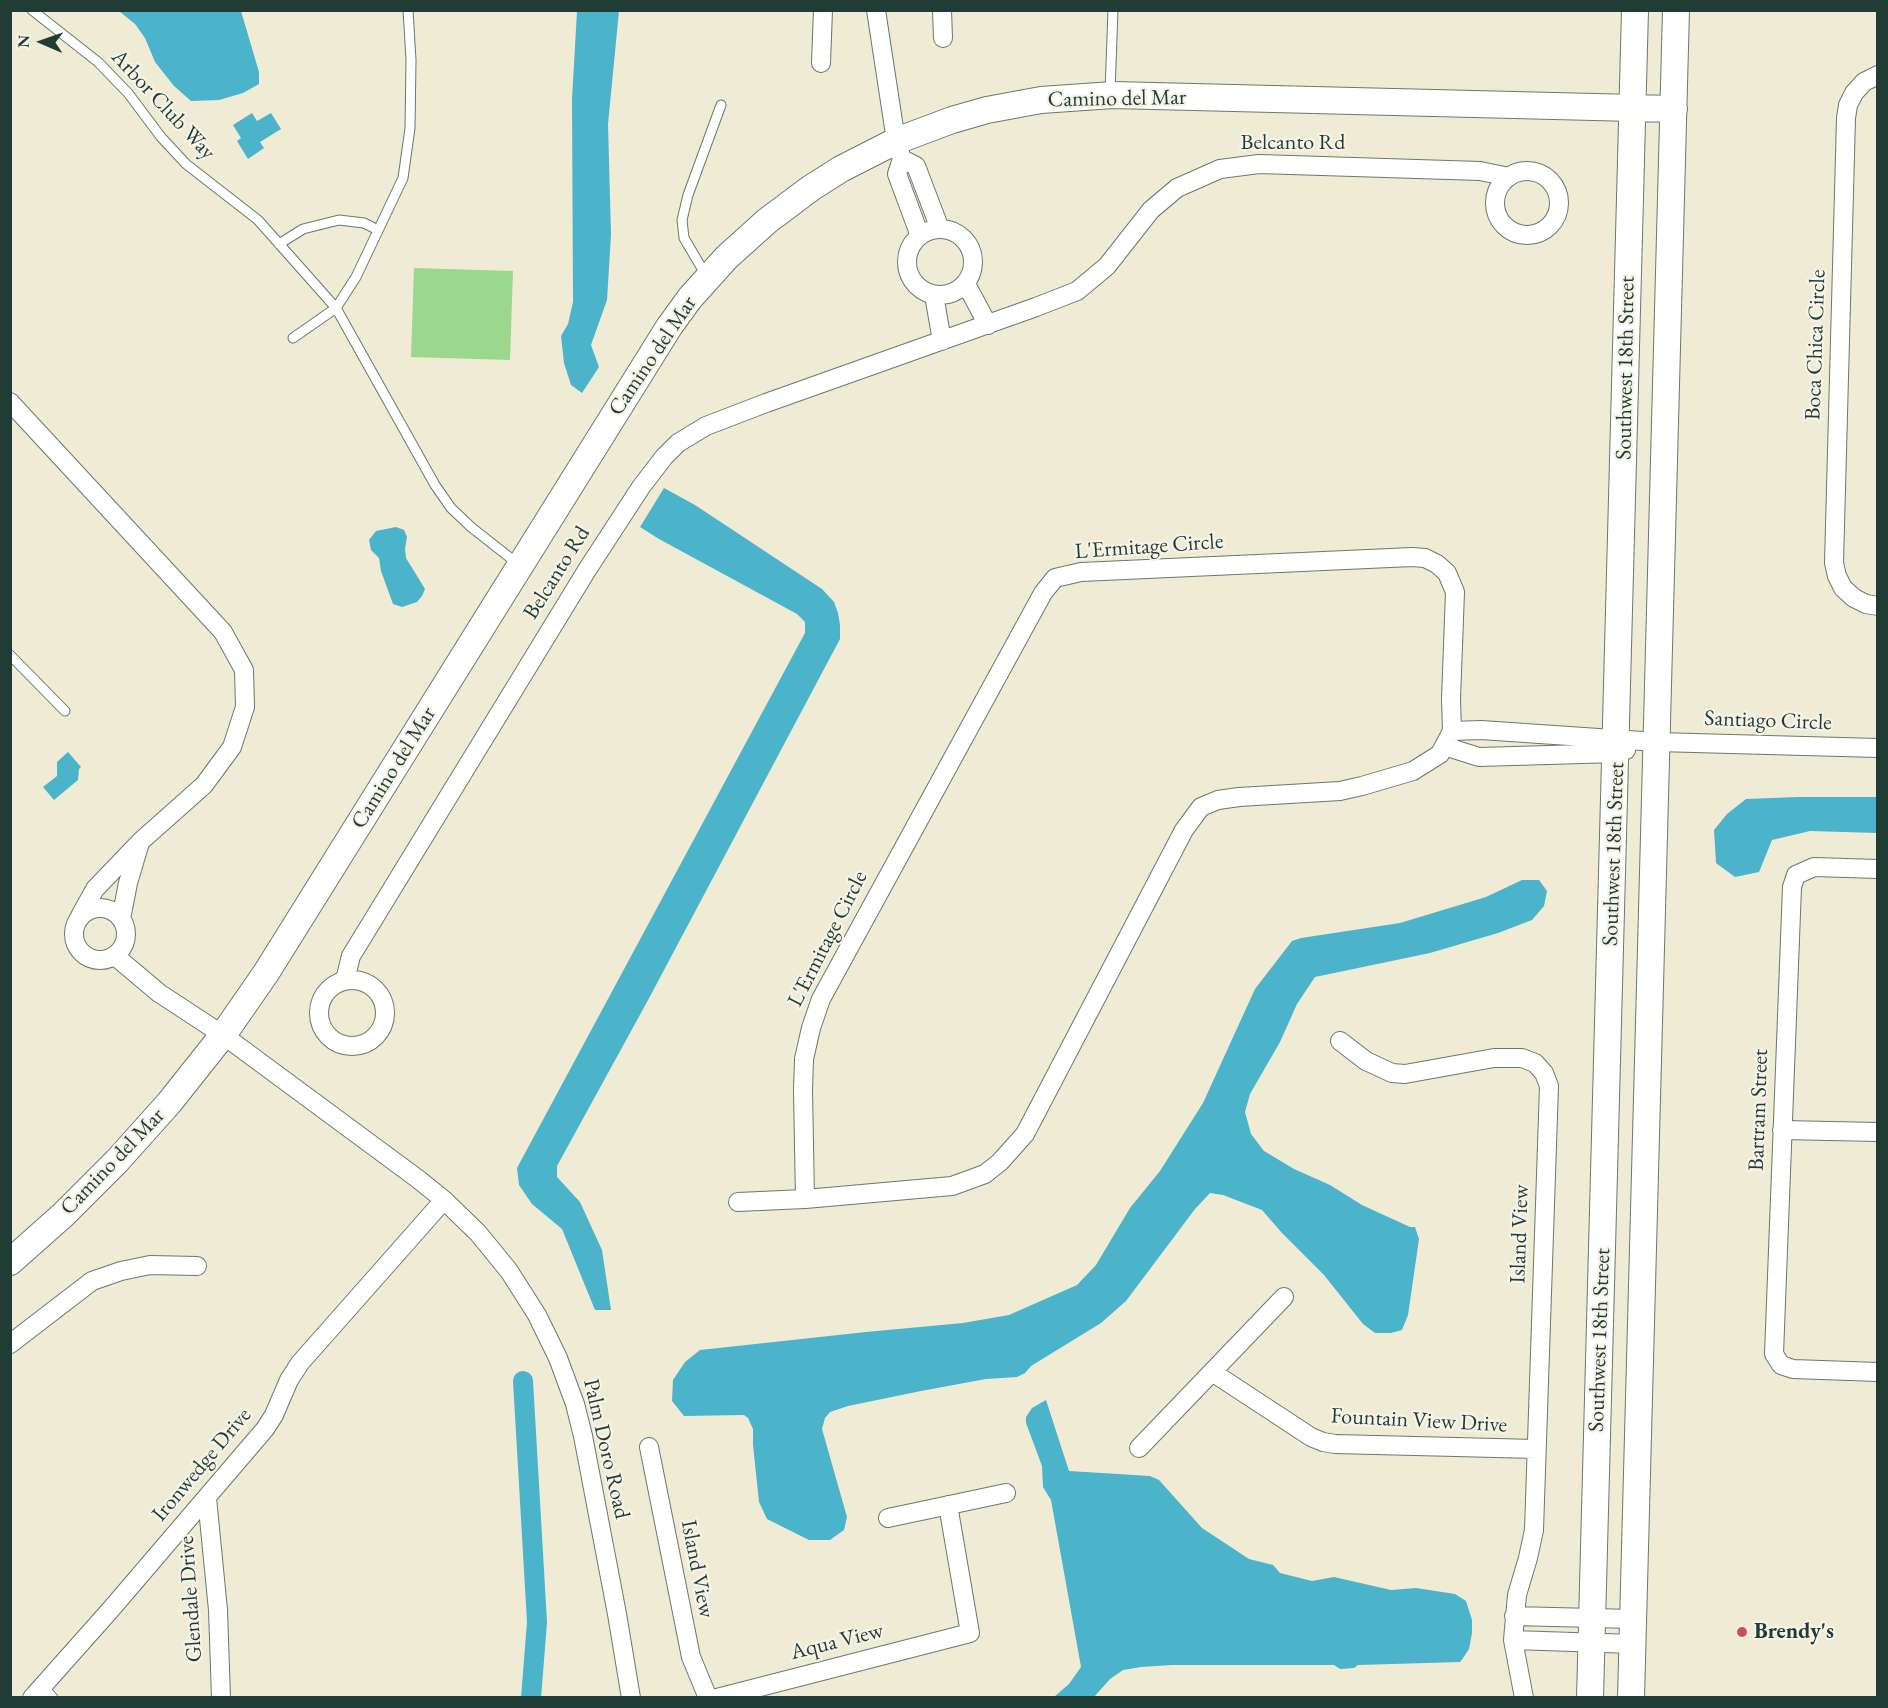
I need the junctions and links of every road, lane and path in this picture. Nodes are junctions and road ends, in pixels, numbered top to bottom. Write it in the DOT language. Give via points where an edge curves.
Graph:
graph roads {
  1 [pos="32,10"];
  2 [pos="408,10"];
  3 [pos="823,10"];
  4 [pos="876,10"];
  5 [pos="942,10"];
  6 [pos="1113,10"];
  7 [pos="1635,10"];
  8 [pos="1676,10"];
  9 [pos="943,38"];
  10 [pos="821,63"];
  11 [pos="1878,75"];
  12 [pos="1110,95"];
  13 [pos="721,105"];
  14 [pos="1633,108"];
  15 [pos="1674,109"];
  16 [pos="899,150"];
  17 [pos="1509,177"];
  18 [pos="940,229"];
  19 [pos="378,230"];
  20 [pos="920,236"];
  21 [pos="279,244"];
  22 [pos="708,279"];
  23 [pos="966,284"];
  24 [pos="934,295"];
  25 [pos="336,308"];
  26 [pos="988,325"];
  27 [pos="293,338"];
  28 [pos="942,341"];
  29 [pos="10,402"];
  30 [pos="519,566"];
  31 [pos="1878,606"];
  32 [pos="10,655"];
  33 [pos="65,711"];
  34 [pos="1448,739"];
  35 [pos="1657,742"];
  36 [pos="1617,745"];
  37 [pos="1878,748"];
  38 [pos="141,841"];
  39 [pos="1878,869"];
  40 [pos="80,916"];
  41 [pos="121,919"];
  42 [pos="115,956"];
  43 [pos="345,980"];
  44 [pos="223,1035"];
  45 [pos="1340,1041"];
  46 [pos="1782,1130"];
  47 [pos="1878,1132"];
  48 [pos="805,1199"];
  49 [pos="444,1200"];
  50 [pos="738,1202"];
  51 [pos="10,1262"];
  52 [pos="197,1266"];
  53 [pos="1284,1297"];
  54 [pos="10,1344"];
  55 [pos="1212,1372"];
  56 [pos="1878,1372"];
  57 [pos="649,1447"];
  58 [pos="1138,1448"];
  59 [pos="1536,1449"];
  60 [pos="1006,1493"];
  61 [pos="207,1498"];
  62 [pos="948,1505"];
  63 [pos="888,1518"];
  64 [pos="1514,1616"];
  65 [pos="1592,1630"];
  66 [pos="1633,1632"];
  67 [pos="1513,1640"];
  68 [pos="42,1694"];
  69 [pos="220,1698"];
  70 [pos="631,1698"];
  71 [pos="708,1698"];
  72 [pos="717,1698"];
  73 [pos="1524,1698"];
  74 [pos="1590,1698"];
  75 [pos="1631,1698"];
  1 -- 21 [label="lane, Arbor Club Way" via="98,62 186,164 258,220"];
  2 -- 19 [label="lane" via="408,145 403,178"];
  3 -- 10 [label="street"];
  4 -- 16 [label="street"];
  5 -- 9 [label="street"];
  6 -- 12 [label="lane"];
  7 -- 14 [label="main road, Southwest 18th Street"];
  8 -- 15 [label="main road, Southwest 18th Street"];
  11 -- 31 [label="street, Boca Chica Circle" via="1854,93 1846,118 1834,562 1837,576 1854,598"];
  12 -- 14 [label="main road, Camino del Mar"];
  12 -- 16 [label="main road, Camino del Mar" via="1041,100 987,110 952,120"];
  13 -- 22 [label="lane" via="682,219 684,238"];
  14 -- 15 [label="main road, Camino del Mar"];
  14 -- 36 [label="main road, Southwest 18th Street"];
  15 -- 35 [label="main road, Southwest 18th Street"];
  16 -- 18 [label="street" via="916,166"];
  16 -- 20 [label="street" via="897,174"];
  16 -- 22 [label="main road, Camino del Mar" via="841,168 810,188 767,220"];
  17 -- 26 [label="street, Belcanto Rd" via="1480,171 1259,164 1220,169 1177,188 1151,210 1107,266 1077,291"];
  18 -- 20 [label="street"];
  18 -- 23 [label="street" via="960,236 972,253 974,263"];
  19 -- 21 [label="lane" via="364,223 339,220 303,229"];
  19 -- 25 [label="lane"];
  20 -- 24 [label="street" via="908,253 909,276 924,292"];
  21 -- 25 [label="lane, Arbor Club Way"];
  22 -- 30 [label="main road, Camino del Mar" via="658,342"];
  23 -- 24 [label="street" via="947,296"];
  23 -- 26 [label="street"];
  24 -- 28 [label="street"];
  25 -- 27 [label="lane"];
  25 -- 30 [label="lane, Arbor Club Way" via="451,508"];
  26 -- 28 [label="street, Belcanto Rd"];
  28 -- 43 [label="street, Belcanto Rd" via="706,426 664,457 587,570 351,956"];
  29 -- 38 [label="street" via="223,632 244,670 244,707 232,747 204,785"];
  30 -- 44 [label="main road, Camino del Mar" via="266,973"];
  32 -- 33 [label="lane"];
  34 -- 36 [label="street" via="1509,731"];
  34 -- 36 [label="street" via="1479,757"];
  34 -- 48 [label="street" via="1440,754 1413,771 1362,786 1340,791 1239,797 1202,807 1185,830 1025,1134 1000,1162 985,1174 952,1186"];
  34 -- 48 [label="street, L'Ermitage Circle" via="1455,592 1447,573 1425,558 1081,572 1055,578 1042,593 821,999 804,1059"];
  35 -- 36 [label="street"];
  35 -- 37 [label="street, Santiago Circle"];
  35 -- 66 [label="main road, Southwest 18th Street"];
  36 -- 65 [label="main road, Southwest 18th Street"];
  38 -- 40 [label="street" via="95,889"];
  38 -- 41 [label="street"];
  39 -- 46 [label="street, Bartram Street" via="1814,867 1796,875 1792,887"];
  40 -- 41 [label="street" via="102,908 110,909"];
  40 -- 42 [label="street" via="74,939 82,954 98,961"];
  41 -- 42 [label="street" via="125,941"];
  42 -- 44 [label="street, Palm Doro Road" via="159,993"];
  44 -- 49 [label="street, Palm Doro Road"];
  44 -- 51 [label="main road, Camino del Mar" via="117,1161"];
  45 -- 59 [label="street, Island View" via="1366,1061 1392,1073 1494,1058 1522,1059 1535,1063 1544,1073 1549,1086"];
  46 -- 47 [label="street"];
  46 -- 56 [label="street, Bartram Street" via="1774,1354 1781,1365 1793,1369"];
  48 -- 50 [label="street"];
  49 -- 61 [label="street, Ironwedge Drive" via="300,1363 270,1423"];
  49 -- 70 [label="street, Palm Doro Road" via="509,1271 558,1358 583,1436"];
  52 -- 54 [label="street" via="150,1265 92,1281"];
  53 -- 55 [label="street"];
  55 -- 58 [label="street"];
  55 -- 59 [label="street, Fountain View Drive" via="1323,1442"];
  57 -- 71 [label="street, Island View" via="691,1657"];
  59 -- 64 [label="street, Island View" via="1534,1530"];
  60 -- 62 [label="street"];
  61 -- 68 [label="street, Ironwedge Drive"];
  61 -- 69 [label="street, Glendale Drive" via="219,1610"];
  62 -- 63 [label="street"];
  62 -- 72 [label="street, Aqua View" via="970,1633"];
  64 -- 65 [label="street"];
  64 -- 67 [label="street, Island View"];
  65 -- 66 [label="street"];
  65 -- 66 [label="street"];
  65 -- 67 [label="street"];
  65 -- 74 [label="main road, Southwest 18th Street"];
  66 -- 75 [label="main road, Southwest 18th Street"];
  67 -- 73 [label="street, Island View"];
}
